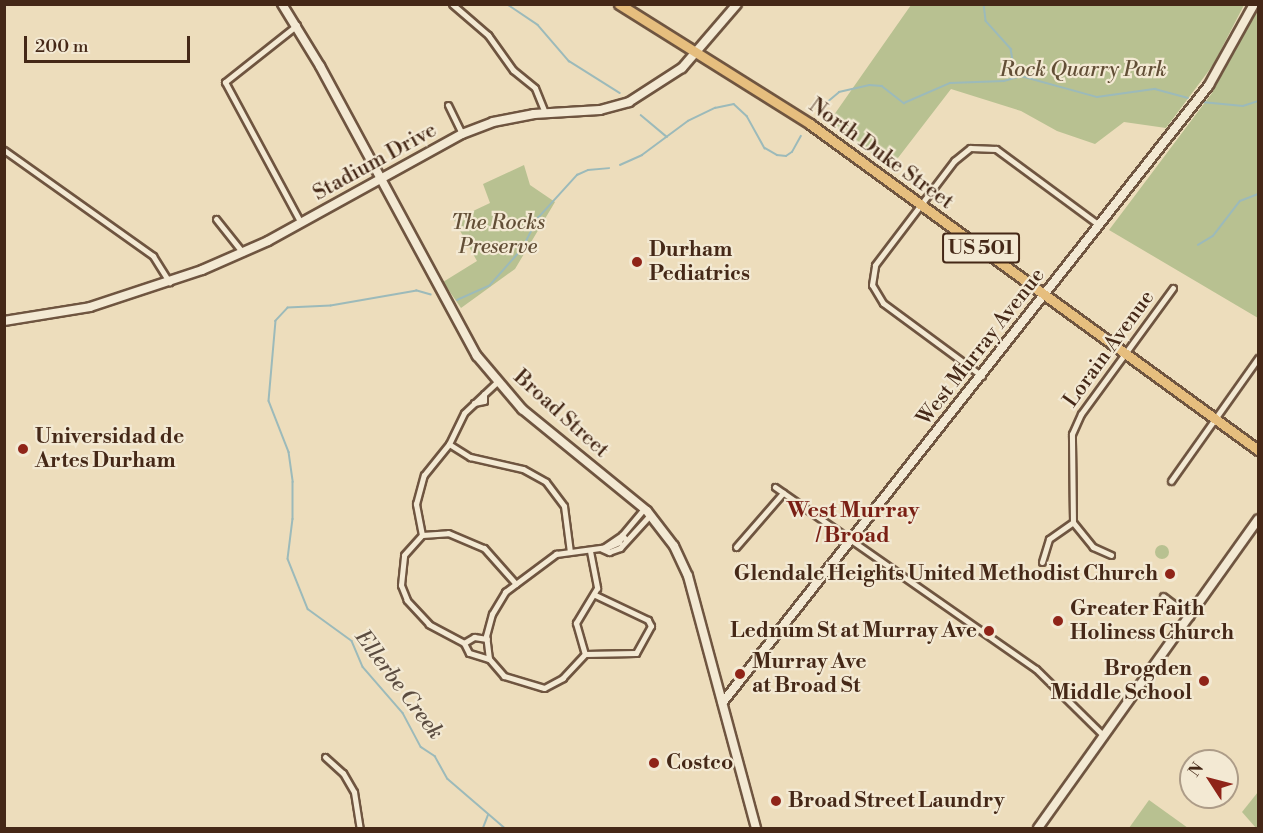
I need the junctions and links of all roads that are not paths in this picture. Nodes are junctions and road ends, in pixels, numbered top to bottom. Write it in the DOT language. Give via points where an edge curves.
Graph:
graph roads {
  1 [pos="282,4"];
  2 [pos="452,4"];
  3 [pos="619,4"];
  4 [pos="737,4"];
  5 [pos="1254,4"];
  6 [pos="297,25"];
  7 [pos="698,52"];
  8 [pos="448,105"];
  9 [pos="545,113"];
  10 [pos="462,135"];
  11 [pos="4,150"];
  12 [pos="379,180"];
  13 [pos="921,204"];
  14 [pos="216,219"];
  15 [pos="301,223"];
  16 [pos="1099,225"];
  17 [pos="243,253"];
  18 [pos="170,283"];
  19 [pos="1173,288"];
  20 [pos="1046,295"];
  21 [pos="4,321"];
  22 [pos="1127,354"];
  23 [pos="1258,358"];
  24 [pos="982,376"];
  25 [pos="497,382"];
  26 [pos="1215,419"];
  27 [pos="449,444"];
  28 [pos="1258,450"];
  29 [pos="1171,481"];
  30 [pos="775,487"];
  31 [pos="783,493"];
  32 [pos="647,512"];
  33 [pos="1258,520"];
  34 [pos="1073,522"];
  35 [pos="422,535"];
  36 [pos="624,538"];
  37 [pos="853,542"];
  38 [pos="736,547"];
  39 [pos="602,549"];
  40 [pos="590,551"];
  41 [pos="570,552"];
  42 [pos="1111,555"];
  43 [pos="1042,562"];
  44 [pos="516,584"];
  45 [pos="595,595"];
  46 [pos="1163,596"];
  47 [pos="1190,616"];
  48 [pos="486,639"];
  49 [pos="464,643"];
  50 [pos="585,654"];
  51 [pos="489,660"];
  52 [pos="723,702"];
  53 [pos="1104,736"];
  54 [pos="325,756"];
  55 [pos="360,828"];
  56 [pos="756,828"];
  57 [pos="1038,828"];
  1 -- 6 [label="street, Broad Street"];
  2 -- 9 [label="street" via="488,35 513,70 535,88"];
  3 -- 7 [label="highway, North Duke Street / US 501"];
  4 -- 7 [label="street, Stadium Drive"];
  5 -- 16 [label="street, West Murray Avenue" via="1209,85"];
  6 -- 12 [label="street, Broad Street"];
  6 -- 15 [label="street" via="225,82"];
  7 -- 9 [label="street, Stadium Drive" via="661,84 629,102 584,113"];
  7 -- 13 [label="highway, North Duke Street / US 501" via="810,124"];
  8 -- 10 [label="street"];
  9 -- 10 [label="street, Stadium Drive" via="501,120"];
  10 -- 12 [label="street, Stadium Drive"];
  11 -- 18 [label="street" via="153,256"];
  12 -- 15 [label="street, Stadium Drive"];
  12 -- 25 [label="street, Broad Street" via="435,283"];
  13 -- 16 [label="street" via="960,154 983,146 1005,154"];
  13 -- 20 [label="highway, North Duke Street / US 501"];
  13 -- 24 [label="street" via="875,265 873,289 883,303"];
  14 -- 17 [label="street"];
  15 -- 17 [label="street, Stadium Drive"];
  16 -- 20 [label="street, West Murray Avenue"];
  17 -- 18 [label="street, Stadium Drive"];
  18 -- 21 [label="street, Stadium Drive" via="90,307"];
  19 -- 22 [label="street, Lorain Avenue"];
  20 -- 22 [label="highway, North Duke Street / US 501"];
  20 -- 24 [label="street, West Murray Avenue"];
  22 -- 26 [label="highway, North Duke Street / US 501"];
  22 -- 34 [label="street, Lorain Avenue" via="1074,428 1070,491"];
  23 -- 26 [label="street"];
  24 -- 37 [label="street, West Murray Avenue"];
  25 -- 27 [label="street" via="461,417"];
  25 -- 32 [label="street, Broad Street" via="545,430"];
  26 -- 28 [label="highway, North Duke Street / US 501"];
  26 -- 29 [label="street"];
  27 -- 35 [label="street" via="418,487 416,504"];
  27 -- 41 [label="street" via="470,457 523,469 546,482 564,506"];
  30 -- 31 [label="street"];
  31 -- 37 [label="street"];
  31 -- 38 [label="street"];
  32 -- 36 [label="street"];
  32 -- 52 [label="street, Broad Street" via="684,566"];
  33 -- 47 [label="street"];
  34 -- 42 [label="street" via="1088,542"];
  34 -- 43 [label="street" via="1049,539"];
  35 -- 44 [label="street" via="441,532 479,545 498,560"];
  35 -- 49 [label="street" via="404,555 402,590 429,624"];
  36 -- 39 [label="street"];
  36 -- 39 [label="street" via="609,552"];
  37 -- 52 [label="street, West Murray Avenue"];
  37 -- 53 [label="street" via="1036,669"];
  39 -- 40 [label="street"];
  40 -- 41 [label="street"];
  40 -- 45 [label="street" via="597,583"];
  41 -- 44 [label="street" via="553,555"];
  44 -- 48 [label="street" via="495,607"];
  45 -- 50 [label="street" via="577,616"];
  45 -- 50 [label="street" via="626,608 651,626 636,653"];
  46 -- 47 [label="street"];
  47 -- 53 [label="street"];
  48 -- 49 [label="street" via="474,637"];
  48 -- 51 [label="street"];
  49 -- 51 [label="street" via="469,653"];
  50 -- 51 [label="street" via="562,678 544,688 509,680"];
  52 -- 56 [label="street, Broad Street"];
  53 -- 57 [label="street"];
  54 -- 55 [label="street" via="343,773 354,792"];
}
